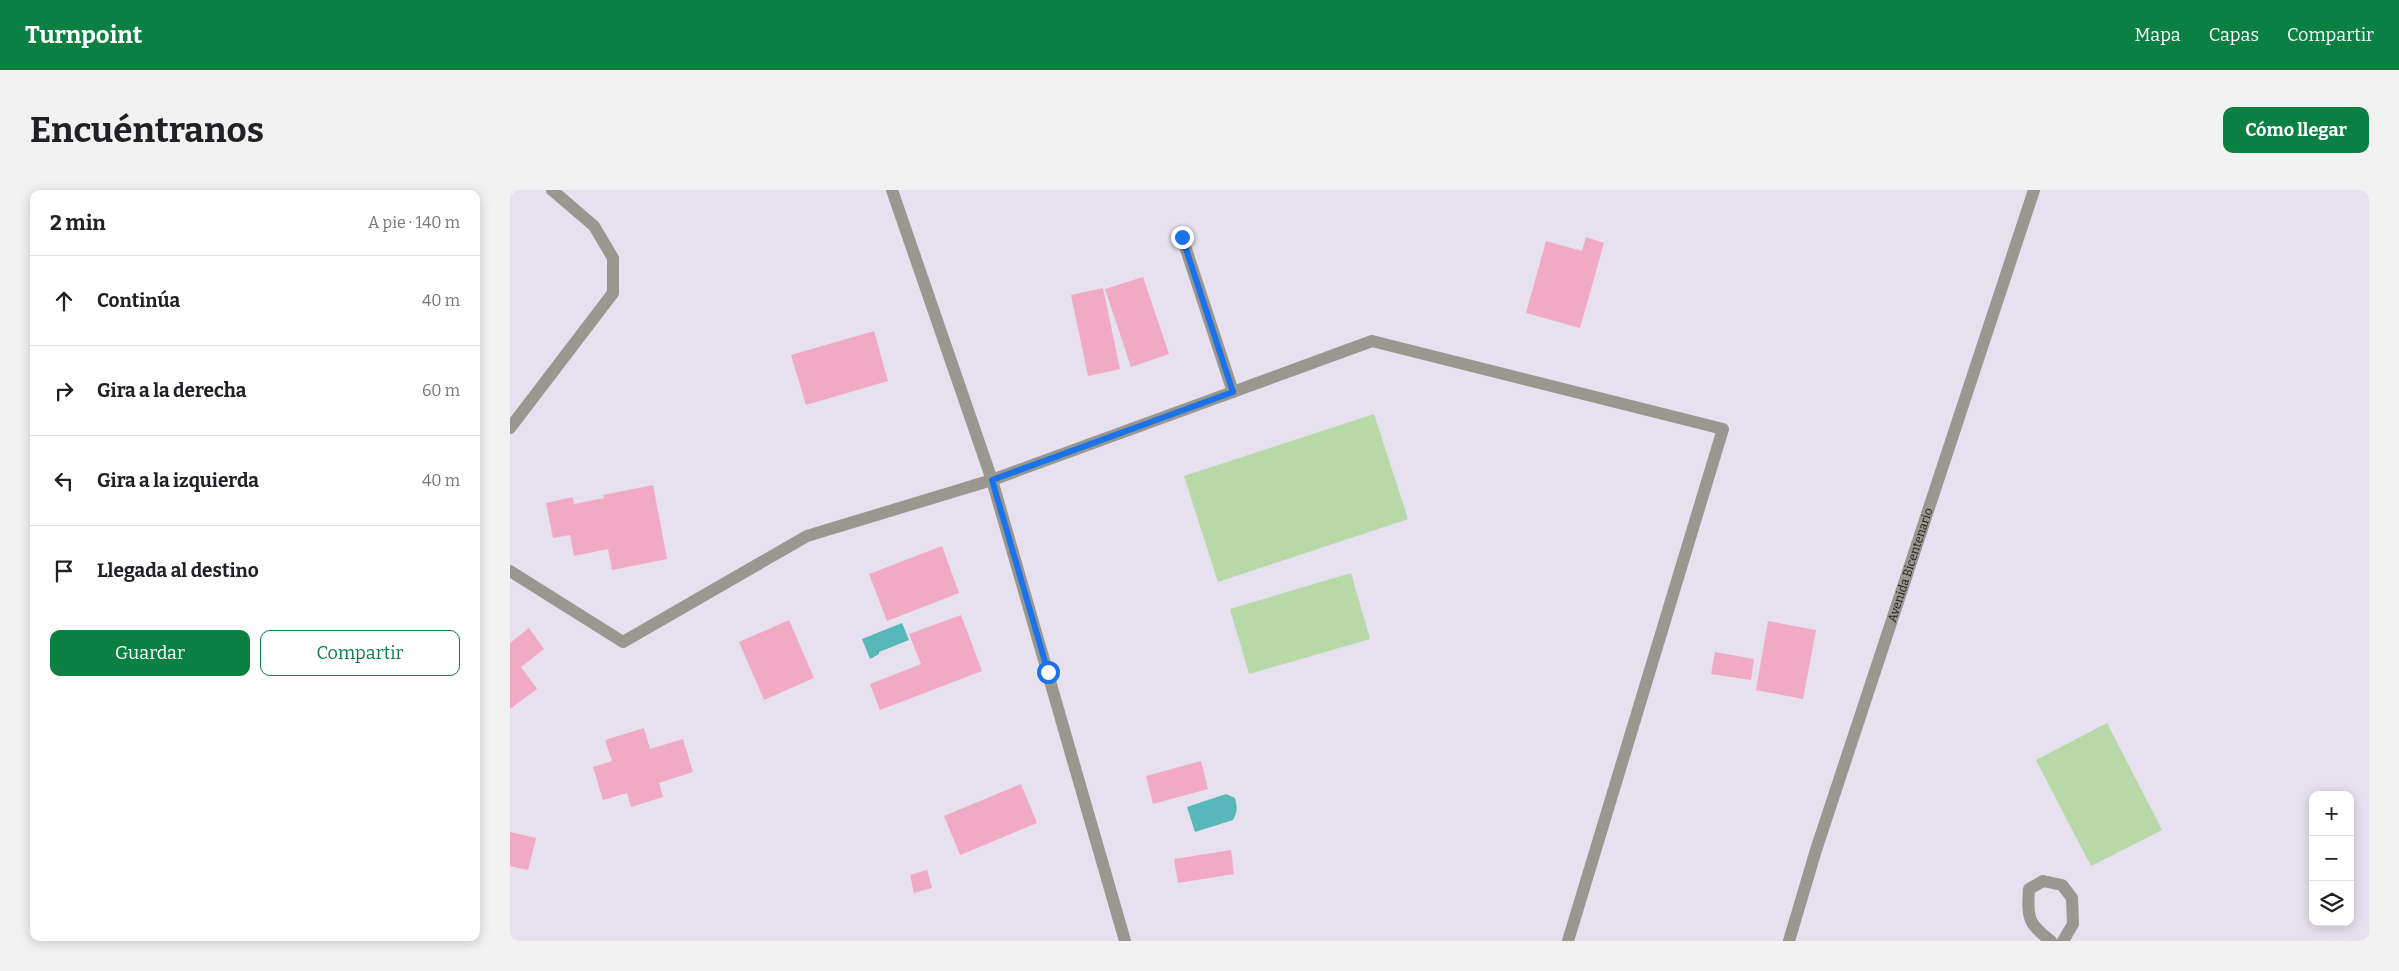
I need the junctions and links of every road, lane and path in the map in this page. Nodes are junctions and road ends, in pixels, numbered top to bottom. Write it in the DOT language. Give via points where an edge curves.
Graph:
graph roads {
  1 [pos="552,190"];
  2 [pos="892,190"];
  3 [pos="2034,190"];
  4 [pos="1182,237"];
  5 [pos="1233,392"];
  6 [pos="510,428"];
  7 [pos="992,480"];
  8 [pos="510,571"];
  9 [pos="1125,941"];
  10 [pos="1568,941"];
  11 [pos="1789,941"];
  12 [pos="2051,941"];
  13 [pos="2063,941"];
  1 -- 6 [label="street" via="594,226 613,258 613,293"];
  2 -- 7 [label="street"];
  3 -- 11 [label="street, Avenida Bicentenario" via="1816,850"];
  4 -- 5 [label="street"];
  5 -- 7 [label="street"];
  5 -- 10 [label="street" via="1372,341 1723,429"];
  7 -- 8 [label="street" via="808,536 623,642"];
  7 -- 9 [label="street"];
  12 -- 13 [label="street" via="2034,928 2028,908 2029,889 2043,881 2062,885 2072,898 2073,924"];
}
